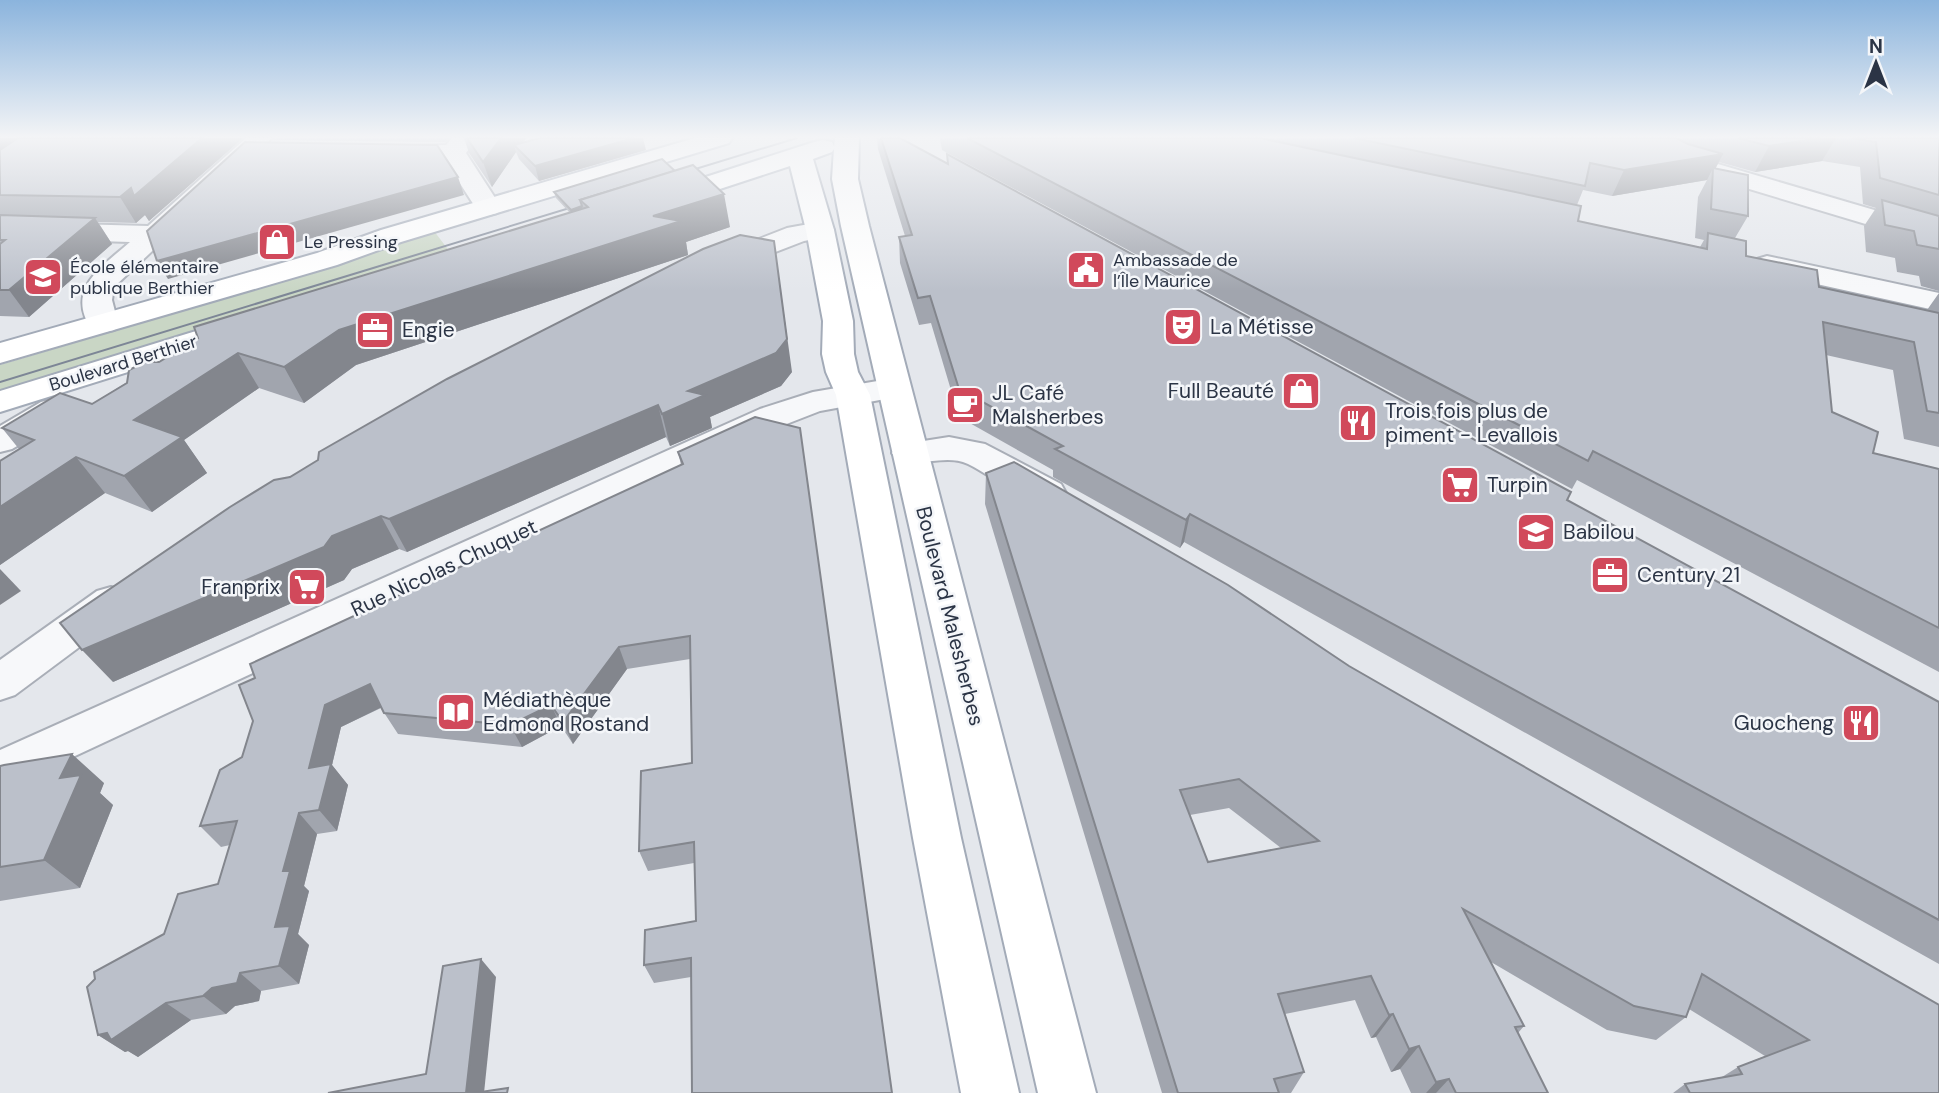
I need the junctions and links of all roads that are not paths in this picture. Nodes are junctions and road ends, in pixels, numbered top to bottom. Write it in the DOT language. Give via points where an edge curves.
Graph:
graph roads {
  1 [pos="204,189"];
  2 [pos="479,189"];
  3 [pos="548,189"];
  4 [pos="695,189"];
  5 [pos="809,189"];
  6 [pos="846,189"];
  7 [pos="1775,189"];
  8 [pos="488,207"];
  9 [pos="637,208"];
  10 [pos="0,230"];
  11 [pos="820,230"];
  12 [pos="155,234"];
  13 [pos="1939,238"];
  14 [pos="1737,258"];
  15 [pos="699,273"];
  16 [pos="1939,302"];
  17 [pos="276,315"];
  18 [pos="103,323"];
  19 [pos="0,354"];
  20 [pos="65,381"];
  21 [pos="874,392"];
  22 [pos="0,402"];
  23 [pos="0,441"];
  24 [pos="910,453"];
  25 [pos="1080,512"];
  26 [pos="133,586"];
  27 [pos="0,683"];
  28 [pos="0,771"];
  29 [pos="990,1093"];
  30 [pos="1067,1093"];
  1 -- 12 [label="street"];
  2 -- 8 [label="street"];
  3 -- 8 [label="main road"];
  4 -- 9 [label="main road"];
  5 -- 11 [label="main road, Boulevard Malesherbes"];
  6 -- 21 [label="main road, Boulevard Malesherbes"];
  7 -- 13 [label="street"];
  8 -- 18 [label="main road"];
  10 -- 12 [label="street"];
  11 -- 15 [label="street" via="788,237"];
  11 -- 21 [label="main road, Boulevard Malesherbes" via="838,321 842,372"];
  12 -- 18 [label="street" via="100,284 97,300"];
  14 -- 16 [label="street"];
  17 -- 20 [label="main road, Boulevard Berthier"];
  18 -- 19 [label="main road"];
  20 -- 22 [label="main road, Boulevard Berthier"];
  20 -- 23 [label="street" via="61,405"];
  21 -- 24 [label="main road, Boulevard Malesherbes"];
  21 -- 28 [label="street, Rue Nicolas Chuquet" via="813,402 772,417"];
  21 -- 29 [label="main road, Boulevard Malesherbes" via="937,838"];
  24 -- 25 [label="street" via="948,449 978,454"];
  24 -- 30 [label="main road, Boulevard Malesherbes"];
  26 -- 27 [label="street"];
}
